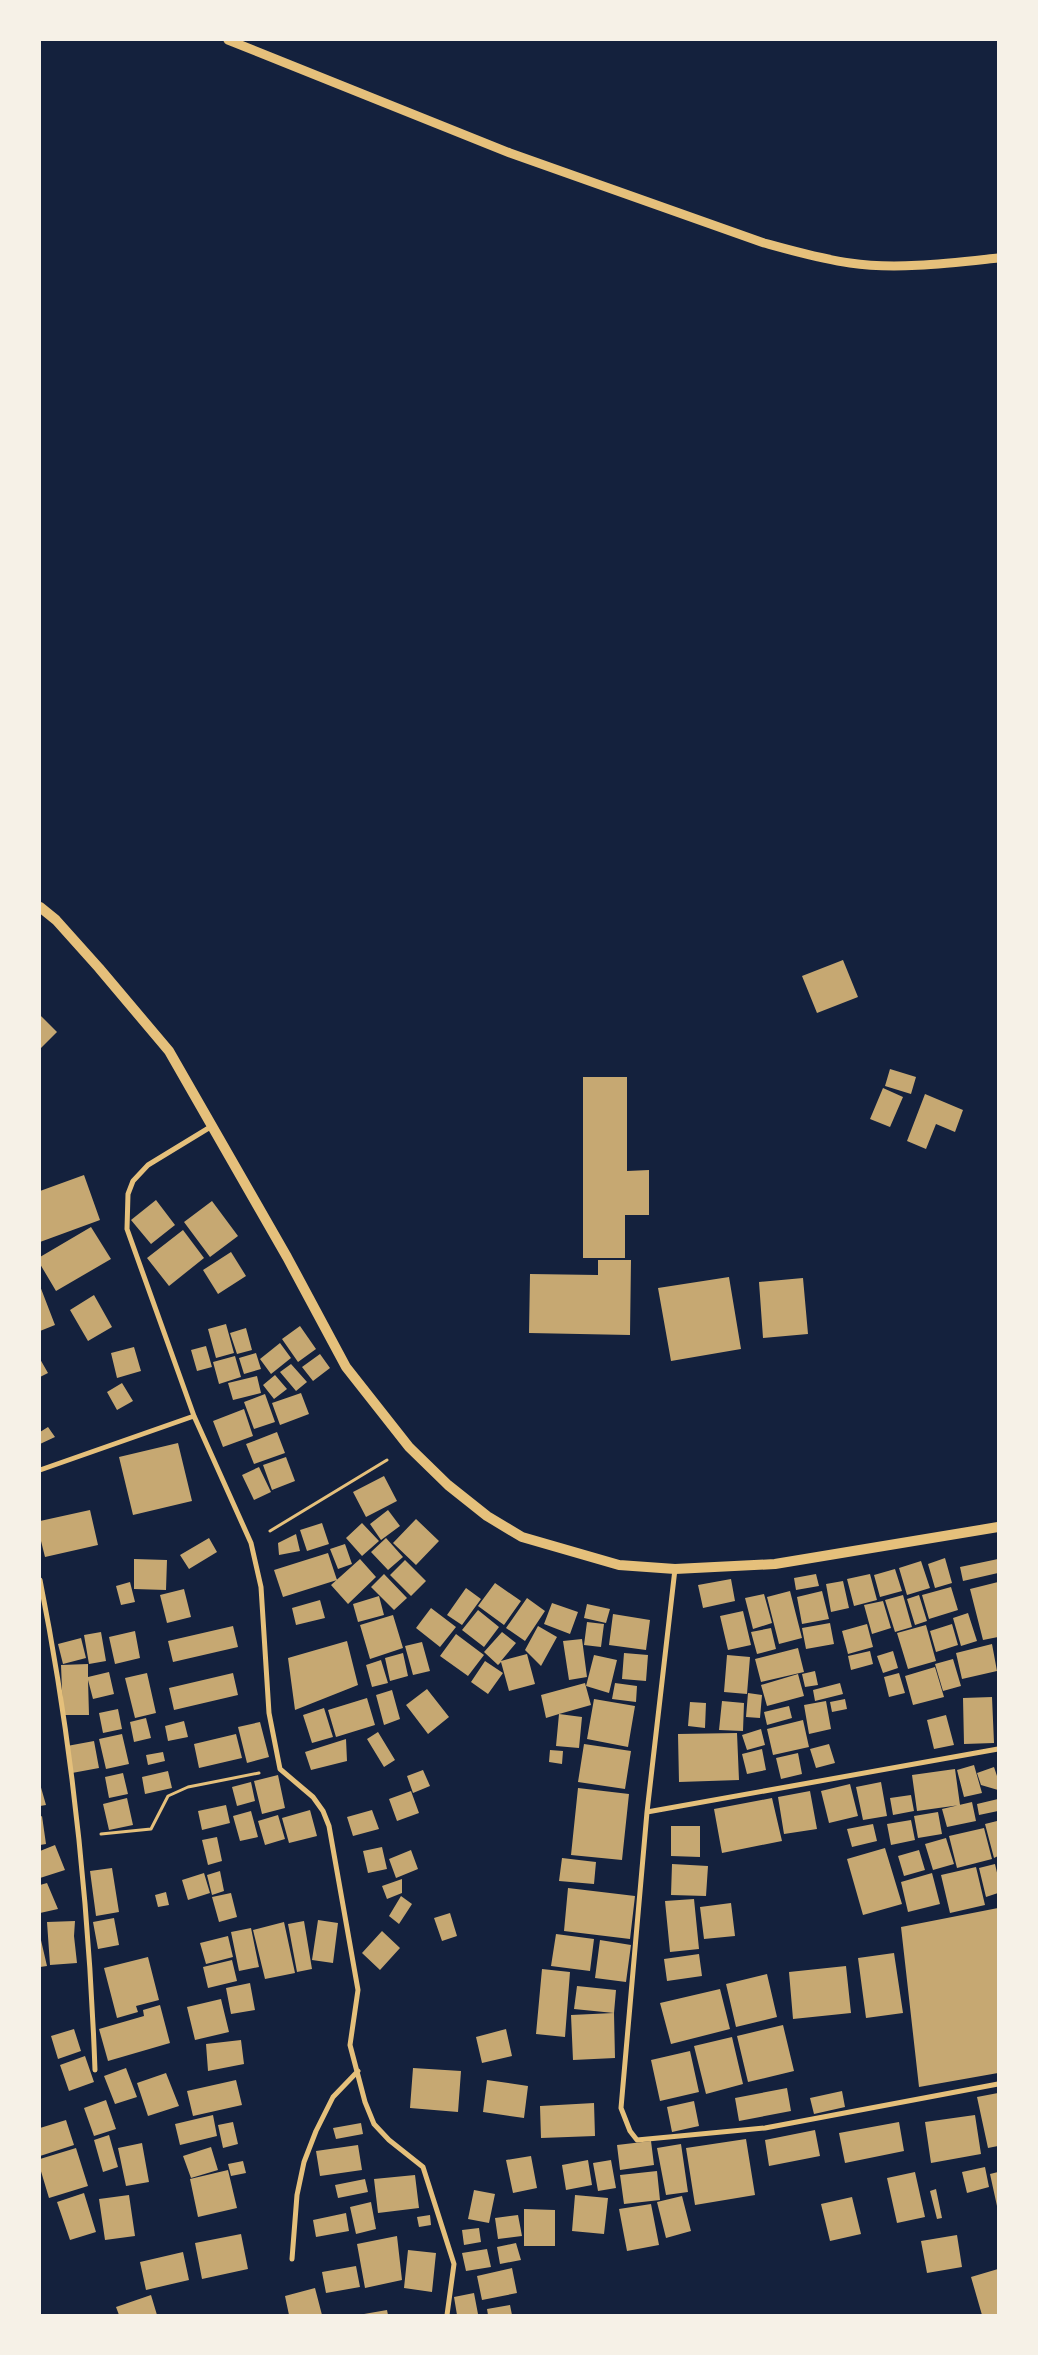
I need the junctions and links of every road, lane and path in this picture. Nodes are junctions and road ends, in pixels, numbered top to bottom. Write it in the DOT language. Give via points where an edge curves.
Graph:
graph roads {
  1 [pos="228,40"];
  2 [pos="998,258"];
  3 [pos="40,907"];
  4 [pos="212,1126"];
  5 [pos="194,1416"];
  6 [pos="409,1447"];
  7 [pos="40,1470"];
  8 [pos="998,1527"];
  9 [pos="251,1543"];
  10 [pos="676,1569"];
  11 [pos="40,1580"];
  12 [pos="998,1749"];
  13 [pos="280,1769"];
  14 [pos="647,1812"];
  15 [pos="78,1836"];
  16 [pos="95,2070"];
  17 [pos="358,2071"];
  18 [pos="998,2084"];
  19 [pos="292,2259"];
  20 [pos="447,2315"];
  1 -- 2 [label="street" via="510,153 806,255 851,264 893,265"];
  3 -- 4 [label="main road" via="56,920 169,1051"];
  4 -- 5 [label="street" via="148,1165 133,1181 127,1210 127,1229"];
  4 -- 6 [label="main road" via="346,1367"];
  5 -- 7 [label="street"];
  5 -- 9 [label="street"];
  6 -- 9 [label="path"];
  6 -- 10 [label="main road" via="463,1498 522,1536 619,1566"];
  8 -- 10 [label="main road" via="776,1564"];
  9 -- 13 [label="street" via="261,1587 269,1713"];
  10 -- 14 [label="street"];
  11 -- 15 [label="street" via="51,1636"];
  12 -- 14 [label="street"];
  13 -- 15 [label="path" via="188,1787 168,1796 151,1829"];
  13 -- 17 [label="street" via="313,1796 329,1826 358,1990 350,2045"];
  14 -- 18 [label="street" via="621,2108 637,2140 765,2128"];
  15 -- 16 [label="street" via="91,1969"];
  17 -- 19 [label="street" via="333,2097 304,2162 297,2196"];
  17 -- 20 [label="street" via="374,2124 423,2167 454,2264"];
}
